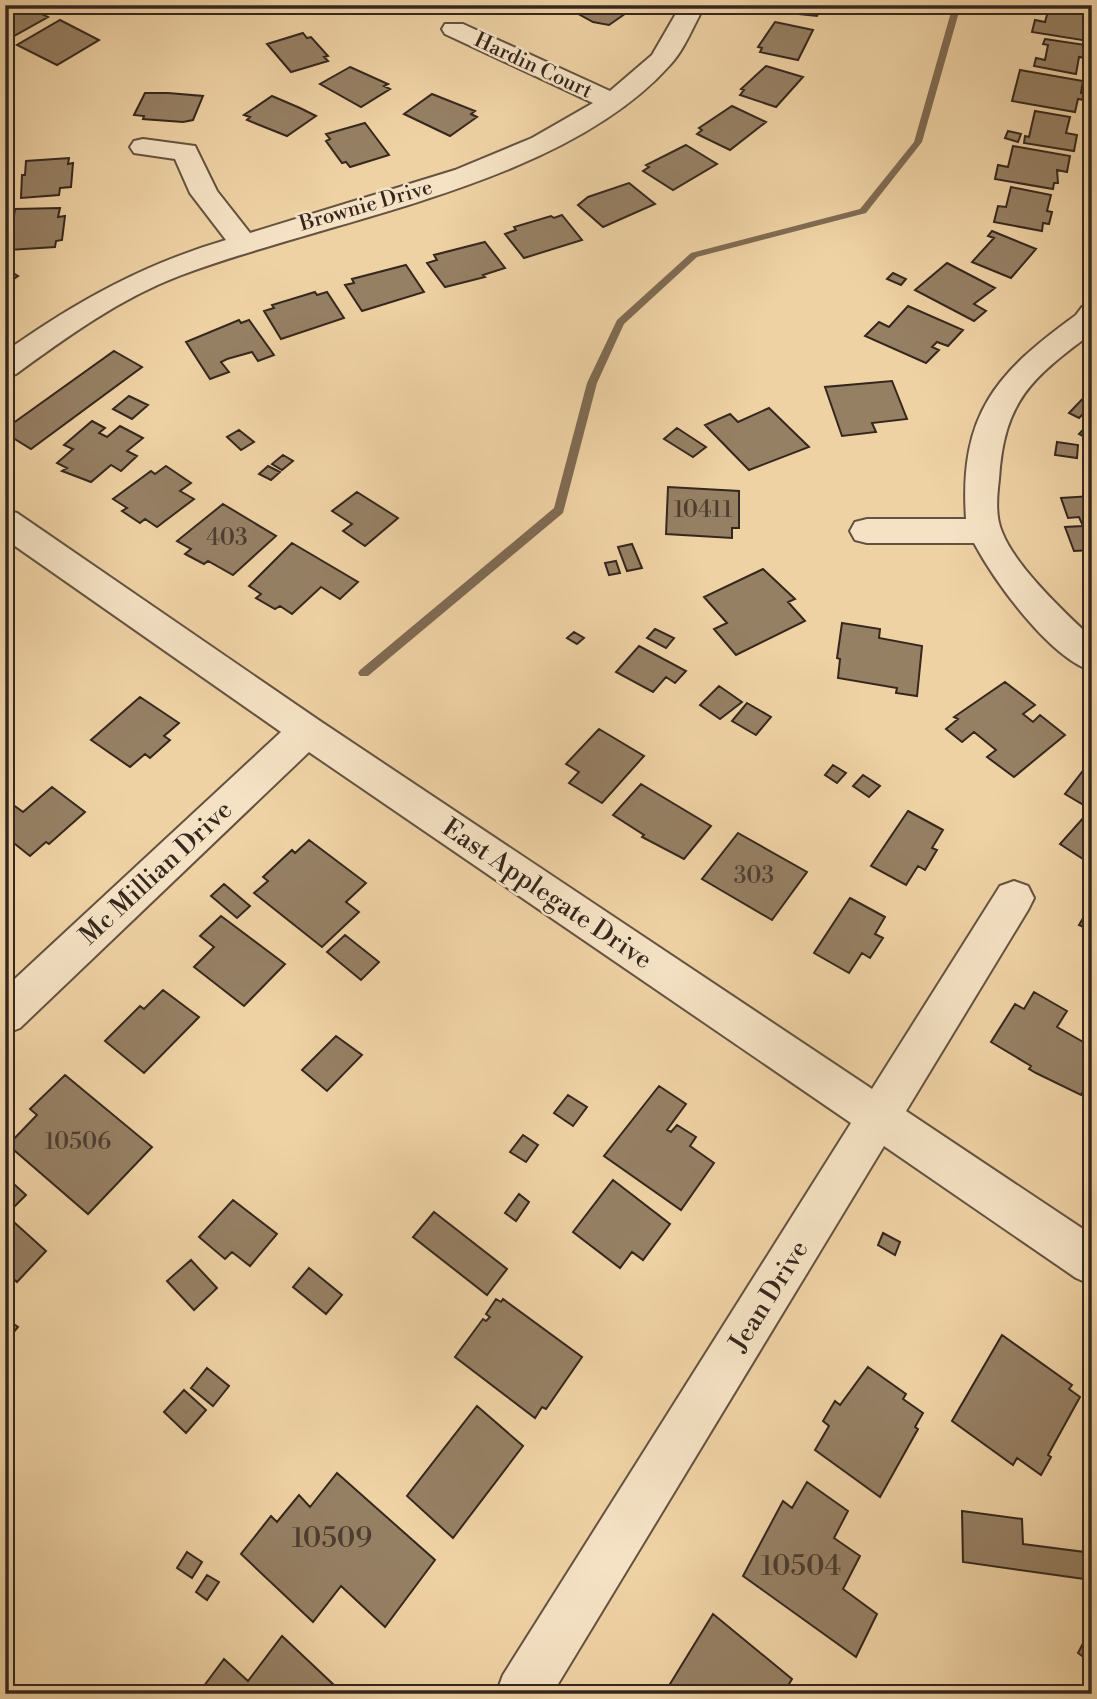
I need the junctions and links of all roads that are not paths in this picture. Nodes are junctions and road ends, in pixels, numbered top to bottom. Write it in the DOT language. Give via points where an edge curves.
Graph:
graph roads {
  1 [pos="693,5"];
  2 [pos="454,29"];
  3 [pos="612,102"];
  4 [pos="143,147"];
  5 [pos="243,243"];
  6 [pos="1090,320"];
  7 [pos="5,366"];
  8 [pos="5,523"];
  9 [pos="867,531"];
  10 [pos="984,531"];
  11 [pos="1092,657"];
  12 [pos="307,732"];
  13 [pos="1014,898"];
  14 [pos="5,1015"];
  15 [pos="879,1118"];
  16 [pos="1092,1262"];
  17 [pos="522,1694"];
  1 -- 3 [label="street, Brownie Drive" via="688,23 658,65"];
  2 -- 3 [label="street, Hardin Court"];
  3 -- 5 [label="street, Brownie Drive" via="563,135 458,178"];
  4 -- 5 [label="street" via="185,152 204,193"];
  5 -- 7 [label="street, Brownie Drive" via="166,270 105,300"];
  6 -- 10 [label="street" via="1028,366 995,412 981,478"];
  8 -- 12 [label="street, East Applegate Drive"];
  9 -- 10 [label="street"];
  10 -- 11 [label="street" via="1032,601"];
  12 -- 14 [label="street, Mc Millian Drive"];
  12 -- 15 [label="street, East Applegate Drive"];
  13 -- 15 [label="street, Jean Drive"];
  15 -- 16 [label="street, East Applegate Drive"];
  15 -- 17 [label="street, Jean Drive"];
}
